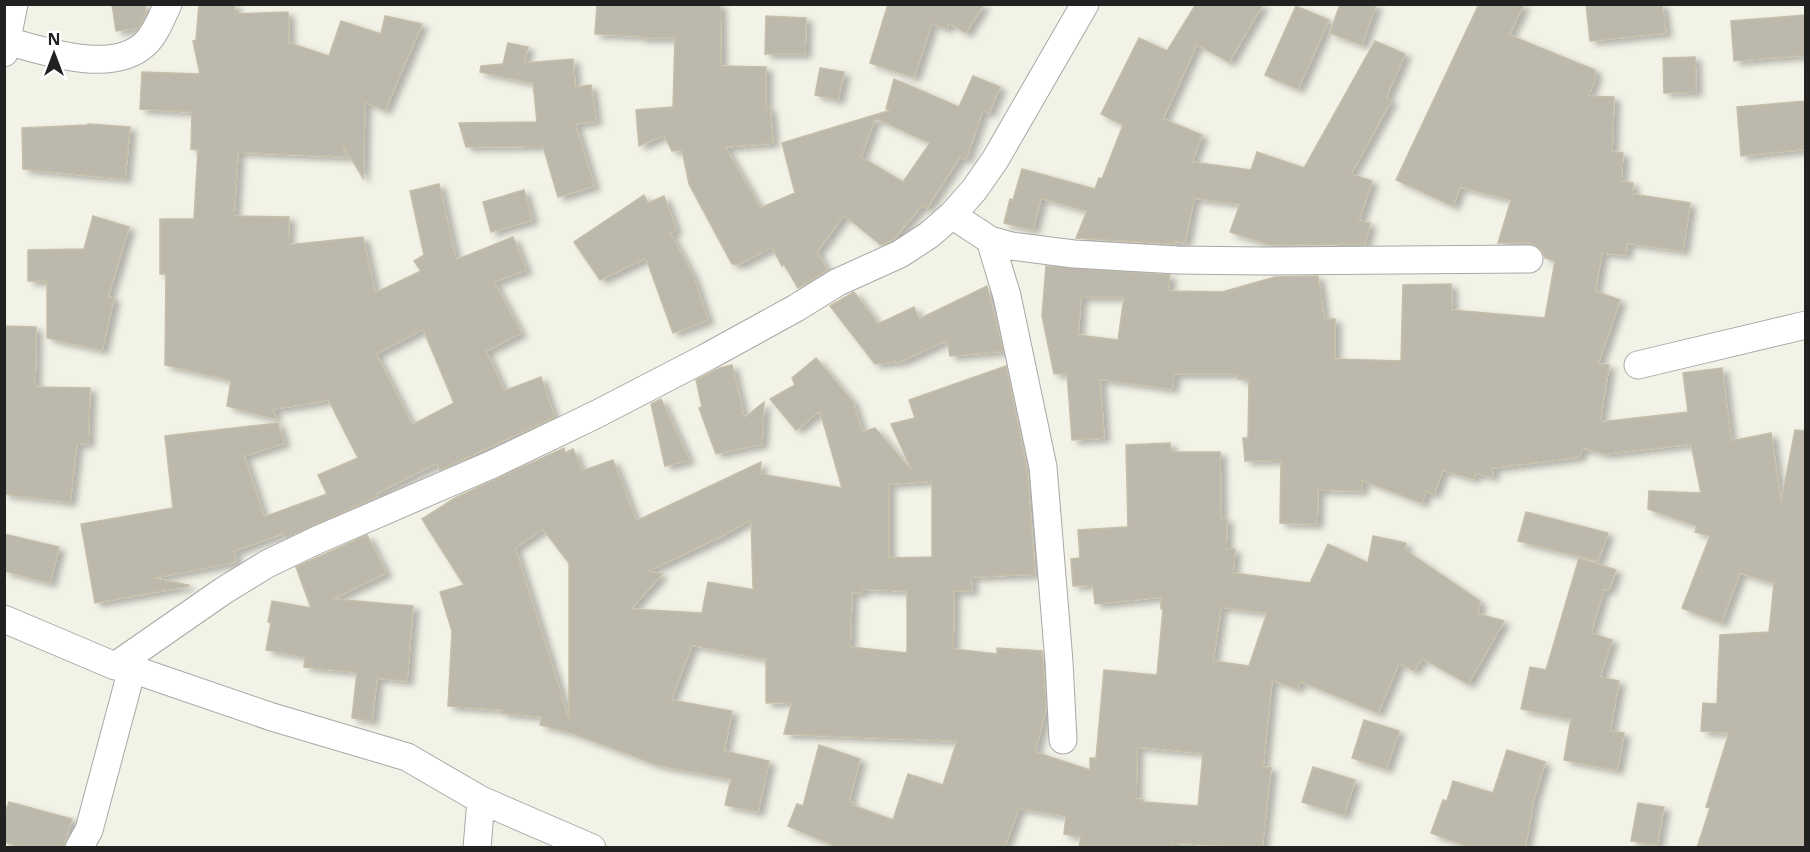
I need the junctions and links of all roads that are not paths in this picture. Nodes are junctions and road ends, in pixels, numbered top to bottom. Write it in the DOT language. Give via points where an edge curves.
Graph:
graph roads {
  1 [pos="14,4"];
  2 [pos="168,4"];
  3 [pos="1085,4"];
  4 [pos="6,47"];
  5 [pos="952,215"];
  6 [pos="990,240"];
  7 [pos="1529,259"];
  8 [pos="1806,326"];
  9 [pos="1638,365"];
  10 [pos="4,618"];
  11 [pos="124,668"];
  12 [pos="1063,740"];
  13 [pos="481,800"];
  14 [pos="80,848"];
  15 [pos="477,848"];
  16 [pos="592,848"];
  1 -- 4 [label="street"];
  2 -- 4 [label="street" via="145,45 127,54 103,60"];
  3 -- 5 [label="street" via="995,160"];
  5 -- 6 [label="street"];
  5 -- 11 [label="street" via="900,254 838,282 625,399 493,464 267,564 213,597"];
  6 -- 7 [label="street" via="1074,254 1177,260"];
  6 -- 12 [label="street" via="1007,296 1043,467"];
  8 -- 9 [label="street"];
  10 -- 11 [label="street"];
  11 -- 13 [label="street" via="407,757"];
  11 -- 14 [label="street" via="89,830"];
  13 -- 15 [label="street"];
  13 -- 16 [label="street"];
}
